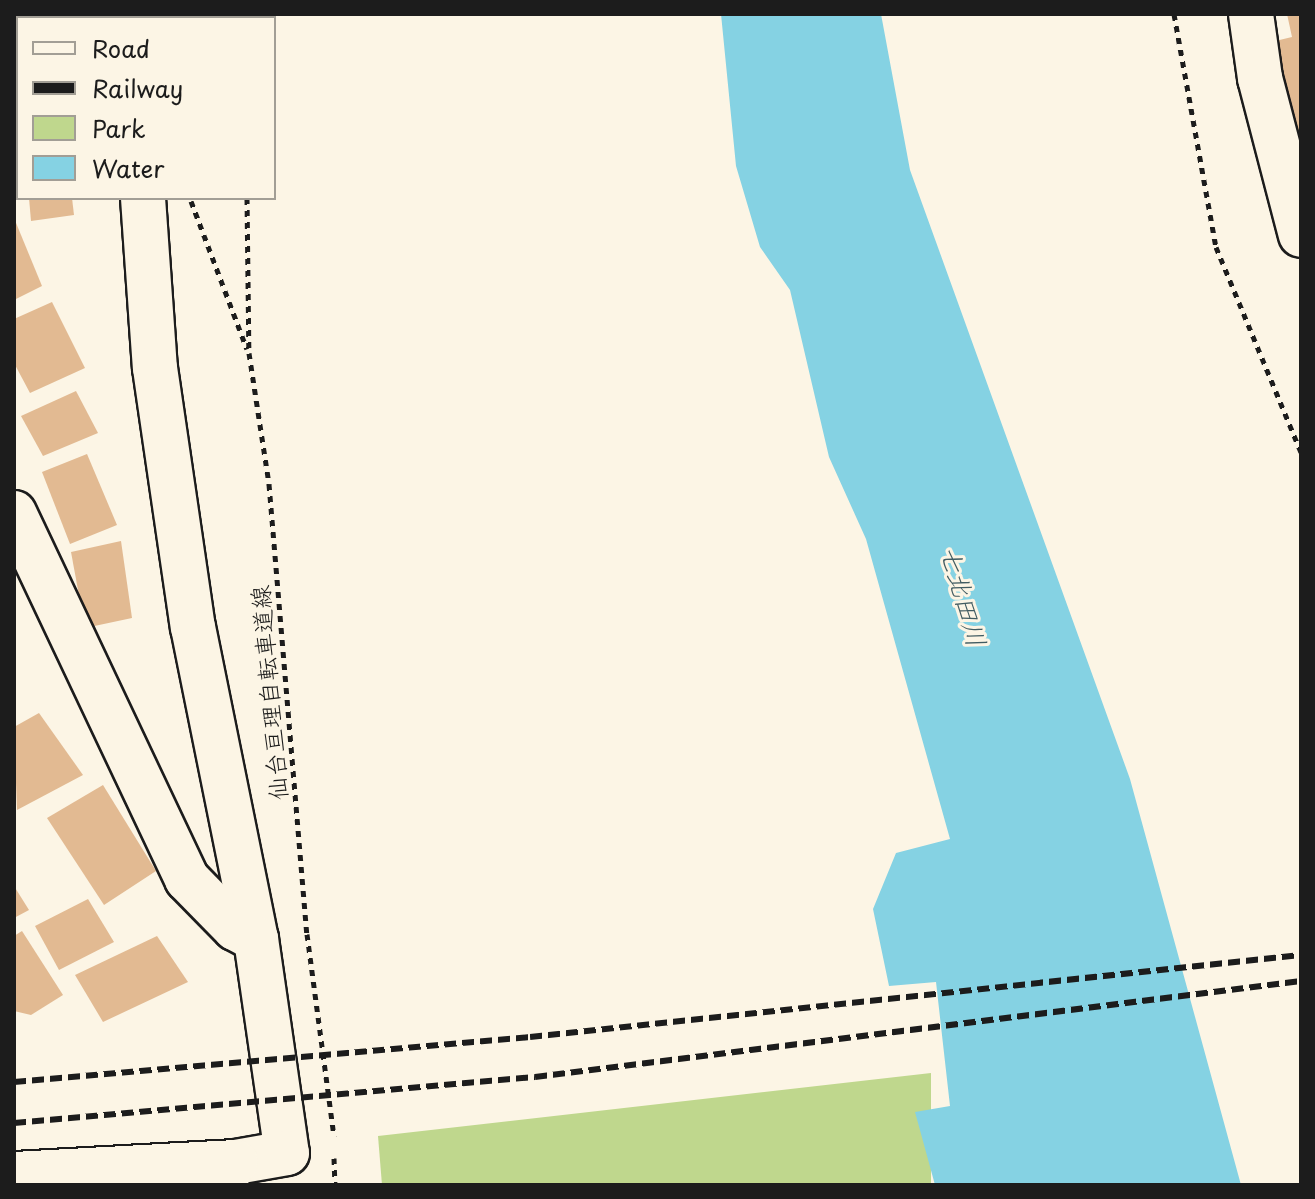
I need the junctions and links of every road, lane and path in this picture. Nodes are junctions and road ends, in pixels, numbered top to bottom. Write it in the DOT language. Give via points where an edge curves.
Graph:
graph roads {
  1 [pos="1174,14"];
  2 [pos="1251,14"];
  3 [pos="143,200"];
  4 [pos="191,200"];
  5 [pos="247,200"];
  6 [pos="1301,235"];
  7 [pos="249,353"];
  8 [pos="1301,452"];
  9 [pos="14,513"];
  10 [pos="256,939"];
  11 [pos="14,1174"];
  12 [pos="227,1174"];
  13 [pos="335,1185"];
  1 -- 8 [label="path" via="1216,247"];
  2 -- 6 [label="street" via="1260,78"];
  3 -- 10 [label="street" via="155,368 193,627"];
  4 -- 7 [label="path"];
  5 -- 7 [label="path, 仙台亘理自転車道線"];
  7 -- 13 [label="path, 仙台亘理自転車道線" via="269,484 307,934 334,1131"];
  9 -- 10 [label="street" via="187,879 235,928"];
  10 -- 12 [label="street" via="287,1153"];
  11 -- 12 [label="street"];
}
